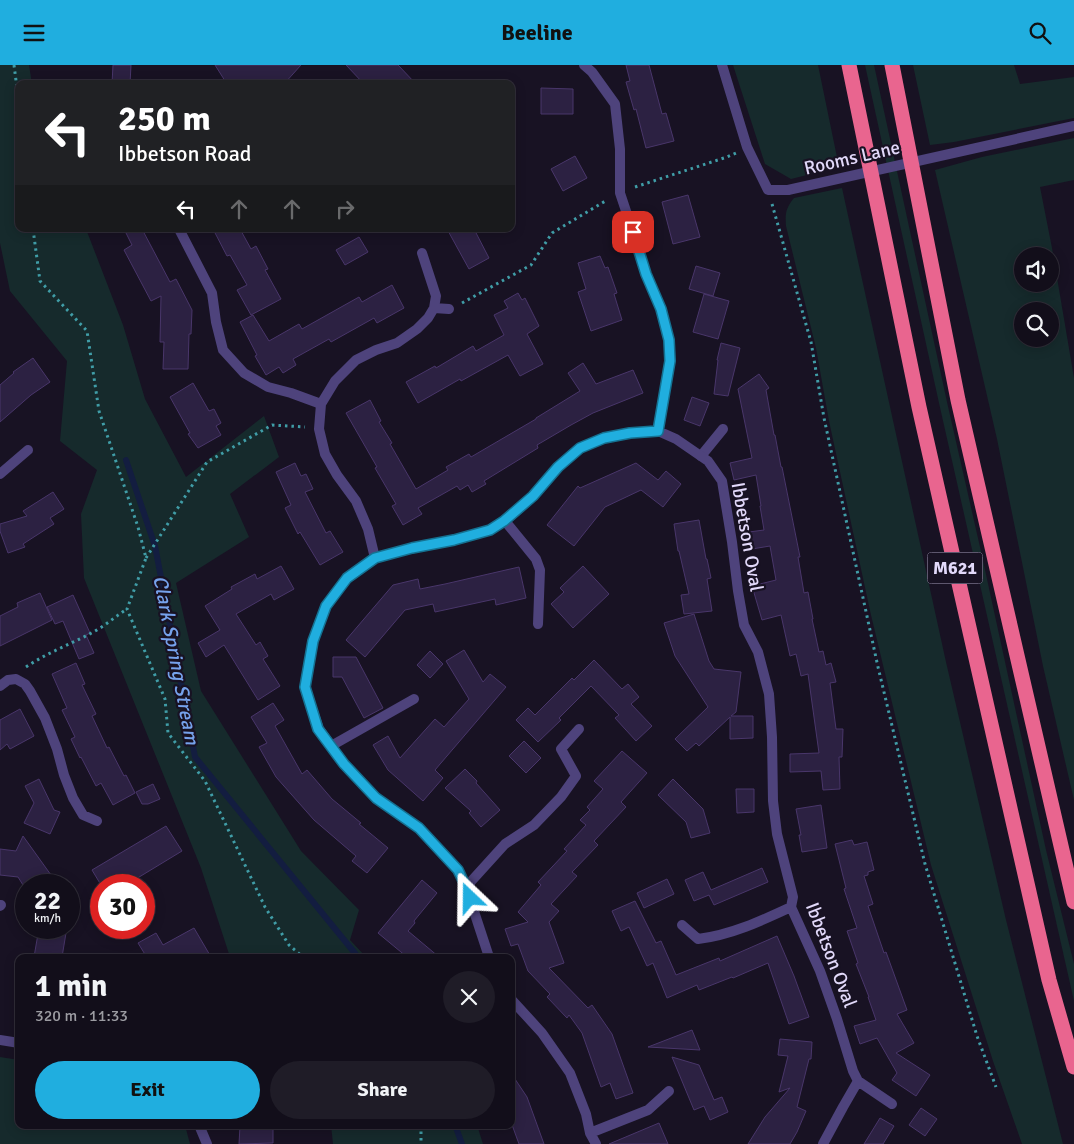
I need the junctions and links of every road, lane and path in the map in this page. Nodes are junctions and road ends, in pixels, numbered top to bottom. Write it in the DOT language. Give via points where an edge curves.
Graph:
graph roads {
  1 [pos="14,65"];
  2 [pos="584,65"];
  3 [pos="722,65"];
  4 [pos="849,65"];
  5 [pos="892,65"];
  6 [pos="16,80"];
  7 [pos="1074,126"];
  8 [pos="747,147"];
  9 [pos="768,190"];
  10 [pos="620,193"];
  11 [pos="33,232"];
  12 [pos="181,232"];
  13 [pos="422,253"];
  14 [pos="434,308"];
  15 [pos="450,309"];
  16 [pos="322,404"];
  17 [pos="319,429"];
  18 [pos="723,429"];
  19 [pos="658,431"];
  20 [pos="28,450"];
  21 [pos="702,456"];
  22 [pos="0,474"];
  23 [pos="504,521"];
  24 [pos="375,558"];
  25 [pos="146,559"];
  26 [pos="127,609"];
  27 [pos="538,624"];
  28 [pos="1,685"];
  29 [pos="414,699"];
  30 [pos="579,729"];
  31 [pos="331,746"];
  32 [pos="97,821"];
  33 [pos="466,887"];
  34 [pos="1074,902"];
  35 [pos="791,907"];
  36 [pos="682,925"];
  37 [pos="300,954"];
  38 [pos="488,954"];
  39 [pos="515,1003"];
  40 [pos="0,1040"];
  41 [pos="15,1042"];
  42 [pos="1074,1067"];
  43 [pos="858,1081"];
  44 [pos="996,1087"];
  45 [pos="669,1091"];
  46 [pos="892,1104"];
  47 [pos="201,1129"];
  48 [pos="421,1129"];
  49 [pos="590,1133"];
  50 [pos="207,1144"];
  51 [pos="421,1144"];
  52 [pos="596,1144"];
  53 [pos="823,1144"];
  1 -- 6 [label="path"];
  2 -- 10 [label="street" via="592,71 615,104"];
  3 -- 8 [label="street"];
  4 -- 42 [label="highway, M621" via="921,417 1049,980"];
  5 -- 34 [label="highway, M621" via="958,400"];
  7 -- 9 [label="street, Rooms Lane" via="788,190"];
  8 -- 9 [label="street"];
  8 -- 10 [label="path" via="727,157"];
  9 -- 44 [label="path" via="811,342 824,418 872,638 925,864 977,1036"];
  10 -- 15 [label="path" via="552,233 531,265"];
  10 -- 19 [label="street" via="669,340 670,361"];
  11 -- 25 [label="path" via="40,281 87,331 99,411"];
  12 -- 16 [label="street" via="212,293 223,350 244,373 268,387"];
  13 -- 14 [label="street" via="436,296"];
  14 -- 15 [label="street"];
  14 -- 16 [label="street" via="417,329 396,343 356,360 335,381"];
  16 -- 17 [label="street"];
  17 -- 24 [label="street" via="325,454 356,501 368,529"];
  17 -- 25 [label="path" via="272,425 207,462"];
  18 -- 21 [label="street"];
  19 -- 21 [label="street, Ibbetson Oval"];
  19 -- 23 [label="street, Ibbetson Oval" via="604,438 580,448"];
  20 -- 22 [label="street"];
  21 -- 35 [label="street, Ibbetson Oval" via="722,481 744,625 758,652 769,694 773,801 777,834 793,897"];
  23 -- 24 [label="street, Ibbetson Oval" via="490,530"];
  23 -- 27 [label="street" via="536,559 540,570"];
  24 -- 31 [label="street, Ibbetson Oval" via="347,578 336,592 326,606 313,641 305,687 318,729"];
  25 -- 26 [label="path"];
  26 -- 28 [label="path" via="96,631 36,660"];
  26 -- 37 [label="path" via="164,699 168,733 205,781 265,907 289,945"];
  28 -- 32 [label="street" via="16,679 30,691 48,726 73,798 83,815"];
  29 -- 31 [label="street"];
  30 -- 33 [label="street" via="561,749 576,776 561,797 534,825 505,844"];
  31 -- 33 [label="street, Ibbetson Oval" via="376,798 419,828 458,870"];
  33 -- 38 [label="street, Ibbetson Oval"];
  35 -- 36 [label="street" via="715,937 698,939"];
  35 -- 43 [label="street, Ibbetson Oval" via="820,971"];
  39 -- 49 [label="street" via="542,1033 570,1073"];
  40 -- 41 [label="street"];
  43 -- 46 [label="street"];
  43 -- 53 [label="street"];
  45 -- 49 [label="street" via="648,1110"];
  47 -- 50 [label="street"];
  48 -- 51 [label="path"];
  49 -- 52 [label="street"];
}
